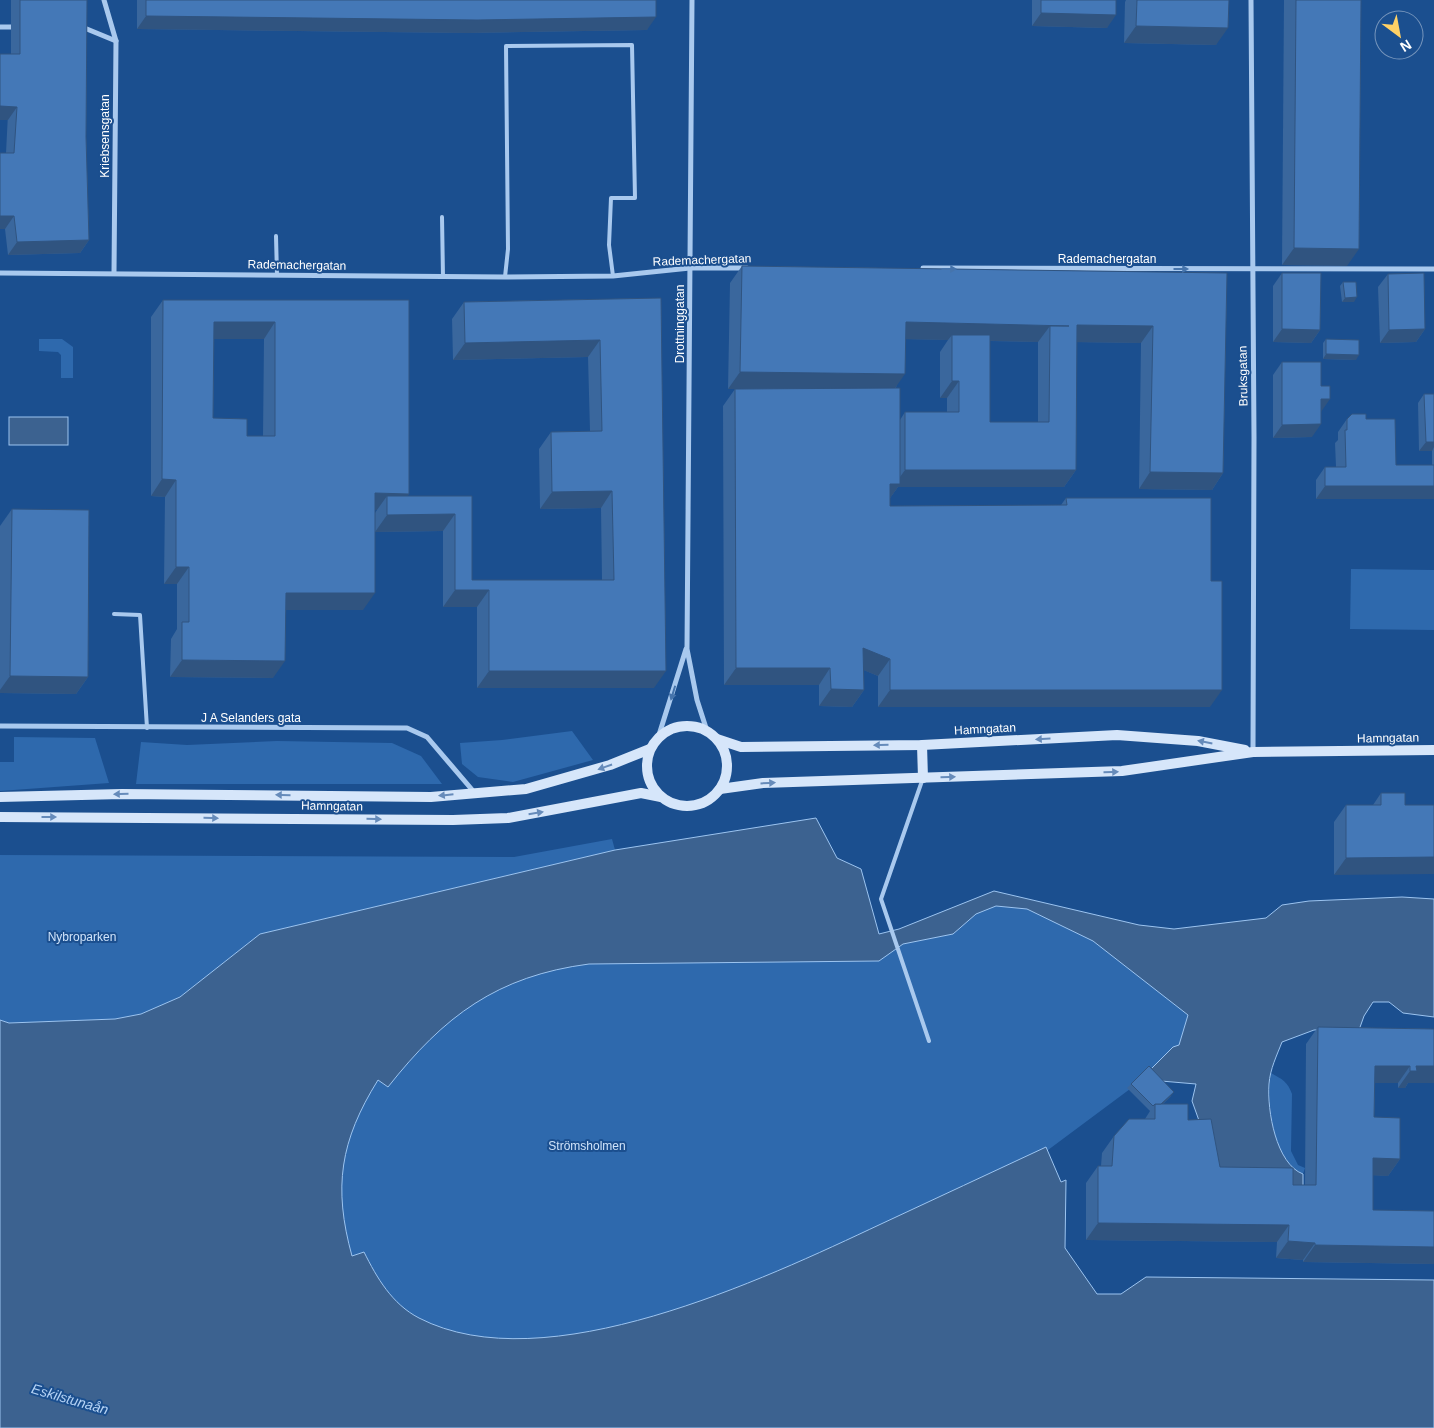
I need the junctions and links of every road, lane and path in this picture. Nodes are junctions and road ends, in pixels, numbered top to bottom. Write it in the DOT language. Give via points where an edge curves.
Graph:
graph roads {
  1 [pos="104,0"];
  2 [pos="692,0"];
  3 [pos="1251,0"];
  4 [pos="77,26"];
  5 [pos="11,27"];
  6 [pos="0,28"];
  7 [pos="116,41"];
  8 [pos="442,217"];
  9 [pos="276,236"];
  10 [pos="690,268"];
  11 [pos="751,268"];
  12 [pos="918,268"];
  13 [pos="1252,269"];
  14 [pos="1434,269"];
  15 [pos="0,273"];
  16 [pos="114,273"];
  17 [pos="277,275"];
  18 [pos="613,276"];
  19 [pos="443,277"];
  20 [pos="505,277"];
  21 [pos="114,614"];
  22 [pos="686,649"];
  23 [pos="0,726"];
  24 [pos="147,728"];
  25 [pos="707,731"];
  26 [pos="658,738"];
  27 [pos="717,739"];
  28 [pos="922,745"];
  29 [pos="650,749"];
  30 [pos="1434,750"];
  31 [pos="1253,752"];
  32 [pos="923,778"];
  33 [pos="720,789"];
  34 [pos="474,792"];
  35 [pos="0,797"];
  36 [pos="661,797"];
  37 [pos="0,817"];
  38 [pos="929,1041"];
  1 -- 7 [label="street, Kriebsensgatan"];
  2 -- 10 [label="street, Drottninggatan"];
  3 -- 13 [label="street, Bruksgatan"];
  4 -- 7 [label="street"];
  5 -- 6 [label="street"];
  7 -- 16 [label="street, Kriebsensgatan"];
  8 -- 19 [label="lane"];
  9 -- 17 [label="lane"];
  10 -- 11 [label="street, Rademachergatan"];
  10 -- 18 [label="street, Rademachergatan"];
  10 -- 22 [label="street, Drottninggatan"];
  12 -- 13 [label="street, Rademachergatan, one-way"];
  13 -- 14 [label="street, Rademachergatan"];
  13 -- 31 [label="street, Bruksgatan"];
  15 -- 16 [label="street, Rademachergatan"];
  16 -- 17 [label="street, Rademachergatan"];
  17 -- 19 [label="street, Rademachergatan"];
  18 -- 20 [label="street, Rademachergatan"];
  18 -- 20 [label="lane" via="609,245 611,198 635,198 632,45 506,46 508,249"];
  19 -- 20 [label="street, Rademachergatan"];
  21 -- 24 [label="lane" via="140,616"];
  22 -- 25 [label="street, Drottninggatan"];
  22 -- 26 [label="street, Drottninggatan, one-way"];
  23 -- 24 [label="street, J A Selanders gata"];
  24 -- 34 [label="street, J A Selanders gata" via="407,728 427,737"];
  25 -- 26 [label="street" via="695,726 681,726"];
  25 -- 27 [label="street"];
  26 -- 29 [label="street"];
  28 -- 27 [label="street, Hamngatan, one-way" via="741,747"];
  27 -- 33 [label="street" via="727,764 726,777"];
  31 -- 28 [label="street, Hamngatan, one-way" via="1198,741 1117,735"];
  28 -- 32 [label="street"];
  29 -- 34 [label="street, Hamngatan, one-way" via="610,765 526,789"];
  29 -- 36 [label="street" via="647,775"];
  30 -- 31 [label="street, Hamngatan"];
  32 -- 31 [label="street, Hamngatan, one-way" via="1122,771"];
  33 -- 32 [label="street, Hamngatan, one-way" via="763,783"];
  32 -- 38 [label="lane" via="881,899"];
  33 -- 36 [label="street" via="699,805 679,805"];
  34 -- 35 [label="street, Hamngatan, one-way" via="431,796 122,794"];
  37 -- 36 [label="street, Hamngatan, one-way" via="453,820 508,818 640,792"];
}
